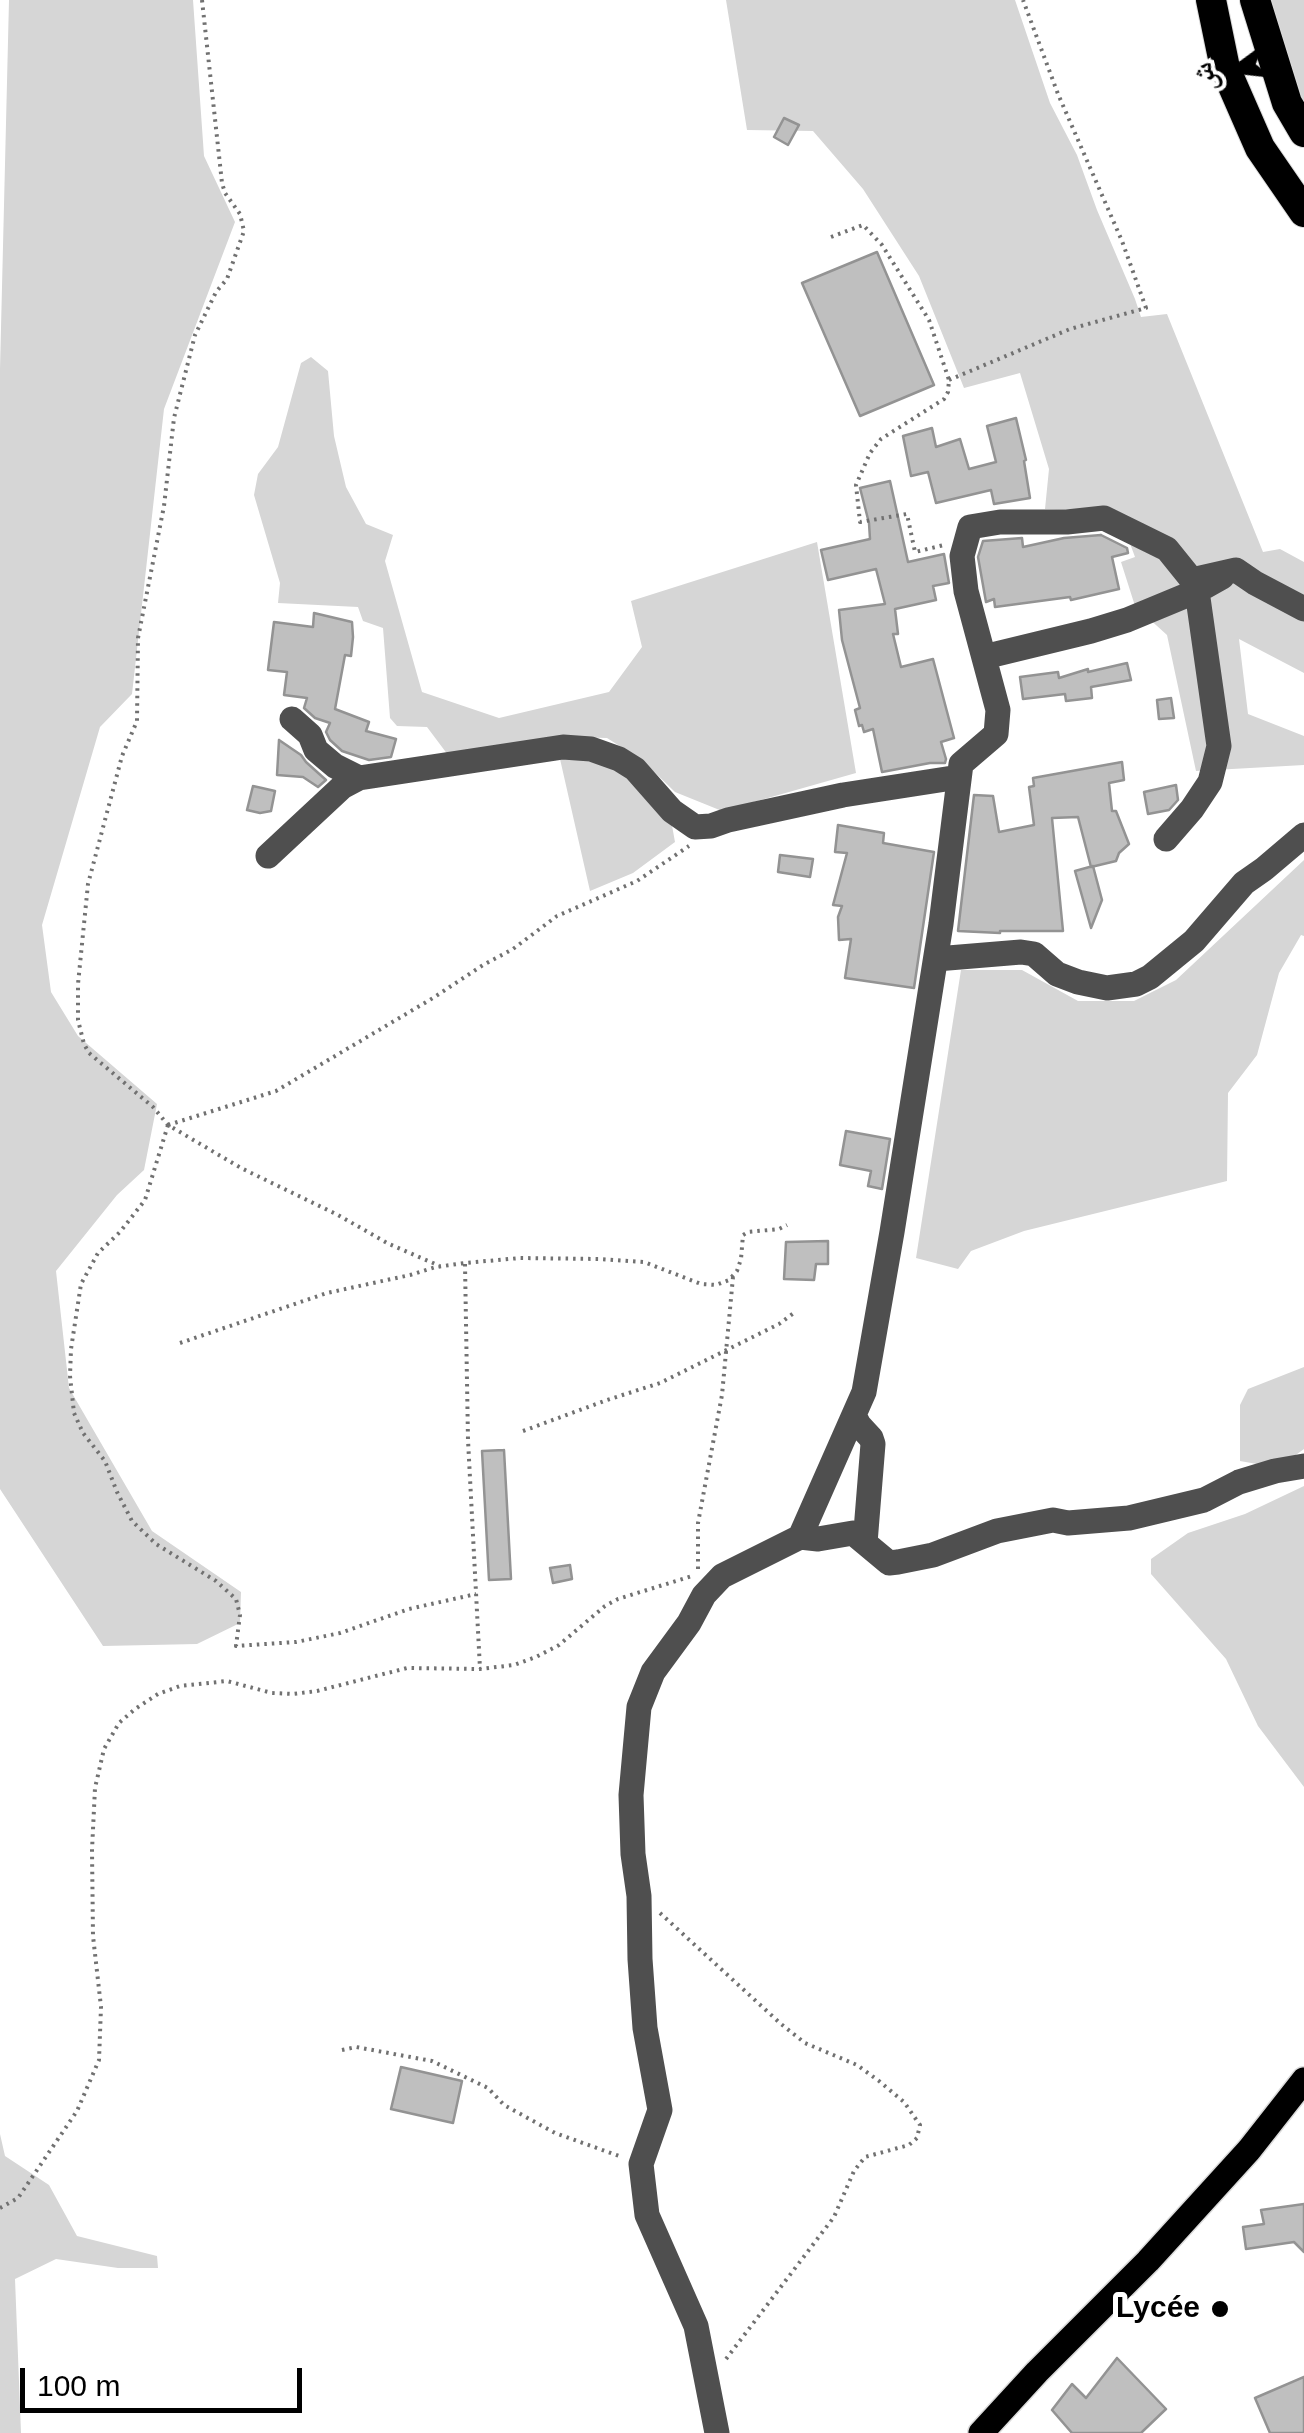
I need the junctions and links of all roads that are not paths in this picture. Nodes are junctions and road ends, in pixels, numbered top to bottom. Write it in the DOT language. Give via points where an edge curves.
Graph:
graph roads {
  1 [pos="1211,0"];
  2 [pos="1255,0"];
  3 [pos="1304,132"];
  4 [pos="1304,212"];
  5 [pos="1236,570"];
  6 [pos="1197,591"];
  7 [pos="1304,608"];
  8 [pos="984,657"];
  9 [pos="292,719"];
  10 [pos="959,777"];
  11 [pos="360,778"];
  12 [pos="1304,834"];
  13 [pos="1166,839"];
  14 [pos="268,856"];
  15 [pos="936,960"];
  16 [pos="854,1415"];
  17 [pos="1304,1466"];
  18 [pos="800,1537"];
  19 [pos="866,1544"];
  20 [pos="1304,2080"];
  21 [pos="717,2433"];
  22 [pos="981,2433"];
  1 -- 4 [label="highway" via="1225,68 1260,148"];
  2 -- 3 [label="highway" via="1288,104"];
  5 -- 6 [label="street"];
  5 -- 7 [label="street"];
  5 -- 8 [label="street" via="1192,580 1168,550 1104,518 970,527 962,556"];
  6 -- 8 [label="street" via="1127,620"];
  6 -- 13 [label="street" via="1218,746 1210,782"];
  8 -- 10 [label="street" via="998,710 996,734 961,764"];
  9 -- 11 [label="street" via="316,750"];
  10 -- 11 [label="street" via="694,827 635,769 591,749 564,747"];
  10 -- 15 [label="street"];
  11 -- 14 [label="street"];
  12 -- 15 [label="street" via="1244,883 1194,941 1136,984 1078,982 1021,952"];
  15 -- 16 [label="street" via="864,1392"];
  16 -- 18 [label="street"];
  16 -- 19 [label="street" via="873,1444"];
  17 -- 19 [label="street" via="1129,1518 1054,1520 898,1562 889,1563"];
  18 -- 19 [label="street" via="853,1533"];
  18 -- 21 [label="street" via="722,1576 704,1595 653,1672 634,1745 640,1959 660,2110 640,2164 647,2216 696,2326"];
  20 -- 22 [label="main road" via="1148,2261"];
}
